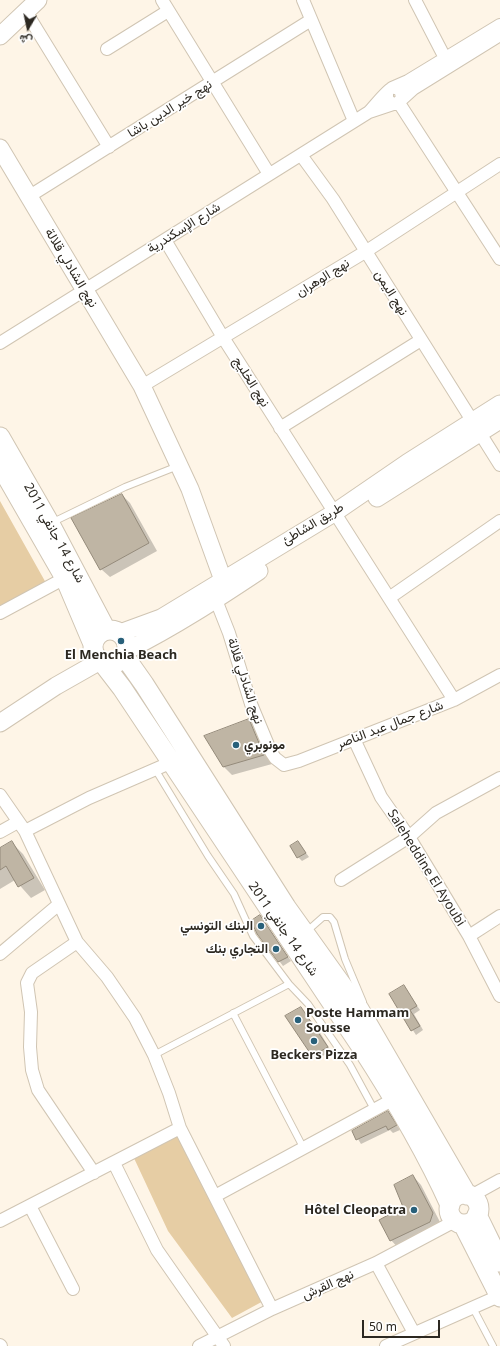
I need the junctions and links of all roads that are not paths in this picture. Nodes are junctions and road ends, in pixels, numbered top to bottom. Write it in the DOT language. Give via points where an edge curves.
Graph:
graph roads {
  1 [pos="38,0"];
  2 [pos="162,0"];
  3 [pos="303,0"];
  4 [pos="415,0"];
  5 [pos="168,11"];
  6 [pos="26,12"];
  7 [pos="311,20"];
  8 [pos="500,25"];
  9 [pos="500,35"];
  10 [pos="0,36"];
  11 [pos="107,49"];
  12 [pos="445,58"];
  13 [pos="212,82"];
  14 [pos="390,91"];
  15 [pos="398,102"];
  16 [pos="369,112"];
  17 [pos="354,121"];
  18 [pos="110,147"];
  19 [pos="0,148"];
  20 [pos="301,155"];
  21 [pos="500,164"];
  22 [pos="269,174"];
  23 [pos="457,193"];
  24 [pos="28,197"];
  25 [pos="165,240"];
  26 [pos="365,252"];
  27 [pos="500,259"];
  28 [pos="85,290"];
  29 [pos="224,339"];
  30 [pos="421,340"];
  31 [pos="0,343"];
  32 [pos="142,386"];
  33 [pos="500,404"];
  34 [pos="500,420"];
  35 [pos="476,427"];
  36 [pos="280,428"];
  37 [pos="0,437"];
  38 [pos="0,465"];
  39 [pos="180,465"];
  40 [pos="500,465"];
  41 [pos="337,518"];
  42 [pos="500,522"];
  43 [pos="50,524"];
  44 [pos="65,578"];
  45 [pos="223,580"];
  46 [pos="389,598"];
  47 [pos="216,600"];
  48 [pos="0,613"];
  49 [pos="113,632"];
  50 [pos="97,654"];
  51 [pos="126,654"];
  52 [pos="500,676"];
  53 [pos="454,700"];
  54 [pos="0,723"];
  55 [pos="354,738"];
  56 [pos="277,760"];
  57 [pos="163,766"];
  58 [pos="500,778"];
  59 [pos="0,795"];
  60 [pos="21,826"];
  61 [pos="0,832"];
  62 [pos="409,837"];
  63 [pos="341,880"];
  64 [pos="58,905"];
  65 [pos="500,916"];
  66 [pos="306,933"];
  67 [pos="469,936"];
  68 [pos="77,942"];
  69 [pos="0,954"];
  70 [pos="289,984"];
  71 [pos="500,996"];
  72 [pos="358,1009"];
  73 [pos="233,1013"];
  74 [pos="154,1055"];
  75 [pos="394,1099"];
  76 [pos="375,1111"];
  77 [pos="180,1128"];
  78 [pos="303,1147"];
  79 [pos="114,1163"];
  80 [pos="94,1173"];
  81 [pos="500,1180"];
  82 [pos="469,1195"];
  83 [pos="215,1196"];
  84 [pos="30,1206"];
  85 [pos="461,1216"];
  86 [pos="0,1220"];
  87 [pos="500,1262"];
  88 [pos="376,1263"];
  89 [pos="72,1289"];
  90 [pos="500,1297"];
  91 [pos="473,1308"];
  92 [pos="272,1309"];
  93 [pos="414,1333"];
  94 [pos="222,1341"];
  95 [pos="199,1346"];
  96 [pos="386,1346"];
  97 [pos="493,1346"];
  1 -- 6 [label="street"];
  2 -- 5 [label="street"];
  3 -- 7 [label="street"];
  4 -- 12 [label="street"];
  5 -- 11 [label="street"];
  5 -- 13 [label="street"];
  6 -- 10 [label="street"];
  6 -- 18 [label="street"];
  7 -- 13 [label="street, نهج خير الدين باشا"];
  7 -- 17 [label="street"];
  8 -- 12 [label="street"];
  9 -- 15 [label="street" via="413,89"];
  12 -- 14 [label="street"];
  13 -- 18 [label="street, نهج خير الدين باشا"];
  13 -- 22 [label="street"];
  14 -- 15 [label="street" via="388,101"];
  14 -- 16 [label="street"];
  15 -- 16 [label="street"];
  15 -- 23 [label="street"];
  16 -- 17 [label="street, شارع الإسكندرية"];
  17 -- 20 [label="street, شارع الإسكندرية"];
  18 -- 24 [label="street, نهج خير الدين باشا"];
  19 -- 24 [label="street, نهج الشادلي قلالة"];
  20 -- 22 [label="street, شارع الإسكندرية"];
  20 -- 26 [label="street, نهج اليمن"];
  21 -- 23 [label="street, نهج الوهران"];
  22 -- 25 [label="street, شارع الإسكندرية"];
  23 -- 26 [label="street, نهج الوهران"];
  23 -- 27 [label="street"];
  24 -- 28 [label="street, نهج الشادلي قلالة"];
  25 -- 28 [label="street, شارع الإسكندرية"];
  25 -- 29 [label="street, نهج الخليج"];
  26 -- 29 [label="street, نهج الوهران"];
  26 -- 30 [label="street, نهج اليمن"];
  28 -- 31 [label="street, شارع الإسكندرية"];
  28 -- 32 [label="street, نهج الشادلي قلالة"];
  29 -- 32 [label="street, نهج الوهران"];
  29 -- 36 [label="street, نهج الخليج"];
  30 -- 35 [label="street, نهج اليمن"];
  30 -- 36 [label="street"];
  32 -- 39 [label="street, نهج الشادلي قلالة"];
  33 -- 35 [label="street, طريق الشاطئ"];
  34 -- 35 [label="street, طريق الشاطئ"];
  35 -- 40 [label="street, نهج اليمن"];
  35 -- 41 [label="street, طريق الشاطئ" via="394,486"];
  36 -- 41 [label="street, نهج الخليج"];
  37 -- 43 [label="main road, شارع 14 جانفي 2011"];
  38 -- 44 [label="main road, شارع 14 جانفي 2011"];
  39 -- 43 [label="lane" via="125,487"];
  39 -- 45 [label="street, نهج الشادلي قلالة"];
  41 -- 45 [label="street, طريق الشاطئ"];
  41 -- 46 [label="street, نهج الخليج"];
  41 -- 47 [label="street, طريق الشاطئ"];
  42 -- 46 [label="street"];
  43 -- 49 [label="main road, شارع 14 جانفي 2011"];
  44 -- 48 [label="street"];
  44 -- 50 [label="main road, شارع 14 جانفي 2011"];
  45 -- 49 [label="street, طريق الشاطئ" via="161,618"];
  46 -- 53 [label="street, نهج الخليج"];
  47 -- 51 [label="street, طريق الشاطئ"];
  47 -- 56 [label="street, نهج الشادلي قلالة" via="251,704 271,752"];
  49 -- 50 [label="main road" via="96,638"];
  49 -- 51 [label="main road" via="128,644"];
  50 -- 51 [label="main road" via="106,664 117,664"];
  50 -- 54 [label="street" via="56,686"];
  50 -- 57 [label="main road, شارع 14 جانفي 2011" via="122,688"];
  51 -- 66 [label="main road, شارع 14 جانفي 2011" via="286,907"];
  52 -- 53 [label="street, شارع جمال عبد الناصر"];
  53 -- 55 [label="street, شارع جمال عبد الناصر"];
  55 -- 56 [label="street, شارع جمال عبد الناصر" via="291,764"];
  55 -- 62 [label="street, Saleheddine El Ayoubi" via="381,797"];
  57 -- 60 [label="street"];
  57 -- 70 [label="lane" via="208,856 234,894 253,936"];
  57 -- 75 [label="main road, شارع 14 جانفي 2011" via="252,885 322,986"];
  58 -- 62 [label="street" via="436,813"];
  59 -- 60 [label="street"];
  60 -- 61 [label="street"];
  60 -- 64 [label="street"];
  62 -- 63 [label="street"];
  62 -- 67 [label="street, Saleheddine El Ayoubi"];
  64 -- 68 [label="street"];
  64 -- 69 [label="street"];
  65 -- 67 [label="street"];
  66 -- 72 [label="main road, شارع 14 جانفي 2011"];
  66 -- 72 [label="lane" via="323,917 330,917 334,922 345,959 363,1001 364,1008"];
  67 -- 71 [label="street, Saleheddine El Ayoubi"];
  68 -- 74 [label="street" via="122,997"];
  68 -- 80 [label="street" via="32,972 27,983 31,1012 30,1047 32,1070 38,1090"];
  70 -- 73 [label="lane"];
  70 -- 76 [label="lane" via="308,1004 350,1065"];
  72 -- 82 [label="main road, شارع 14 جانفي 2011"];
  73 -- 74 [label="lane"];
  73 -- 78 [label="lane"];
  74 -- 77 [label="street"];
  75 -- 76 [label="street"];
  75 -- 85 [label="main road, شارع 14 جانفي 2011"];
  76 -- 78 [label="street"];
  77 -- 79 [label="street"];
  77 -- 83 [label="street"];
  78 -- 83 [label="street"];
  79 -- 80 [label="street"];
  79 -- 94 [label="street" via="157,1250"];
  80 -- 84 [label="street"];
  81 -- 82 [label="street"];
  82 -- 85 [label="main road, شارع 14 جانفي 2011" via="478,1205"];
  83 -- 92 [label="street"];
  84 -- 86 [label="street"];
  84 -- 89 [label="street"];
  85 -- 87 [label="main road, شارع 14 جانفي 2011"];
  85 -- 88 [label="street, نهج القرش"];
  85 -- 90 [label="main road, شارع 14 جانفي 2011"];
  88 -- 92 [label="street, نهج القرش"];
  88 -- 93 [label="street"];
  90 -- 91 [label="street"];
  91 -- 93 [label="street"];
  91 -- 97 [label="lane"];
  92 -- 94 [label="street, نهج القرش"];
  93 -- 96 [label="street"];
  94 -- 95 [label="street, نهج القرش"];
}
